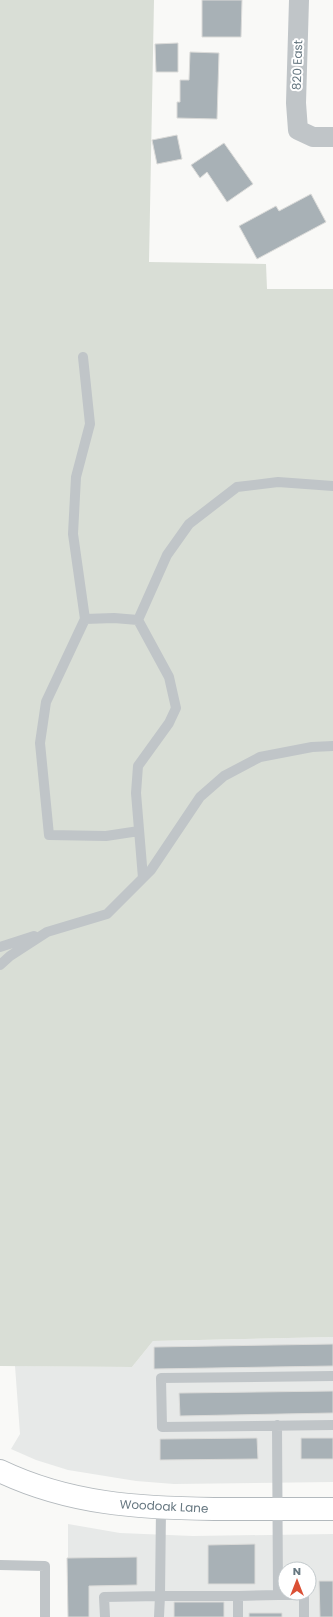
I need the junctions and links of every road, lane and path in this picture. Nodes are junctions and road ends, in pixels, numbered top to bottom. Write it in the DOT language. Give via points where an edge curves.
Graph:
graph roads {
  1 [pos="299,0"];
  2 [pos="333,137"];
  3 [pos="83,357"];
  4 [pos="333,486"];
  5 [pos="85,619"];
  6 [pos="138,620"];
  7 [pos="333,746"];
  8 [pos="139,831"];
  9 [pos="143,878"];
  10 [pos="47,932"];
  11 [pos="0,947"];
  12 [pos="0,965"];
  13 [pos="333,1376"];
  14 [pos="277,1425"];
  15 [pos="333,1425"];
  16 [pos="0,1471"];
  17 [pos="161,1508"];
  18 [pos="333,1509"];
  19 [pos="277,1510"];
  20 [pos="278,1561"];
  21 [pos="0,1565"];
  22 [pos="160,1596"];
  23 [pos="238,1596"];
  24 [pos="277,1596"];
  25 [pos="304,1601"];
  26 [pos="45,1617"];
  27 [pos="105,1617"];
  28 [pos="160,1617"];
  29 [pos="238,1617"];
  30 [pos="304,1617"];
  1 -- 2 [label="street, 820 East" via="296,103 298,130 313,137"];
  3 -- 5 [label="lane" via="90,424 76,477 73,534"];
  4 -- 6 [label="lane" via="278,482 237,487 184,530 167,555"];
  5 -- 6 [label="lane"];
  5 -- 8 [label="lane" via="46,702 40,743 49,835 106,836"];
  6 -- 8 [label="lane" via="170,677 176,708 170,723 138,766 136,793"];
  7 -- 9 [label="lane" via="312,746 260,757 224,776 200,796 151,870"];
  8 -- 9 [label="lane"];
  9 -- 10 [label="lane" via="107,914"];
  10 -- 11 [label="lane"];
  10 -- 12 [label="lane"];
  13 -- 14 [label="lane" via="161,1378 162,1427"];
  14 -- 15 [label="lane"];
  14 -- 19 [label="lane"];
  16 -- 17 [label="street, Woodoak Lane" via="39,1488 68,1496 129,1506"];
  17 -- 19 [label="street, Woodoak Lane"];
  17 -- 22 [label="lane"];
  18 -- 19 [label="street, Woodoak Lane"];
  19 -- 20 [label="lane"];
  21 -- 26 [label="lane" via="45,1566"];
  22 -- 23 [label="lane"];
  22 -- 27 [label="lane" via="104,1597"];
  22 -- 28 [label="lane"];
  23 -- 24 [label="lane"];
  23 -- 29 [label="lane"];
  25 -- 30 [label="lane"];
}
